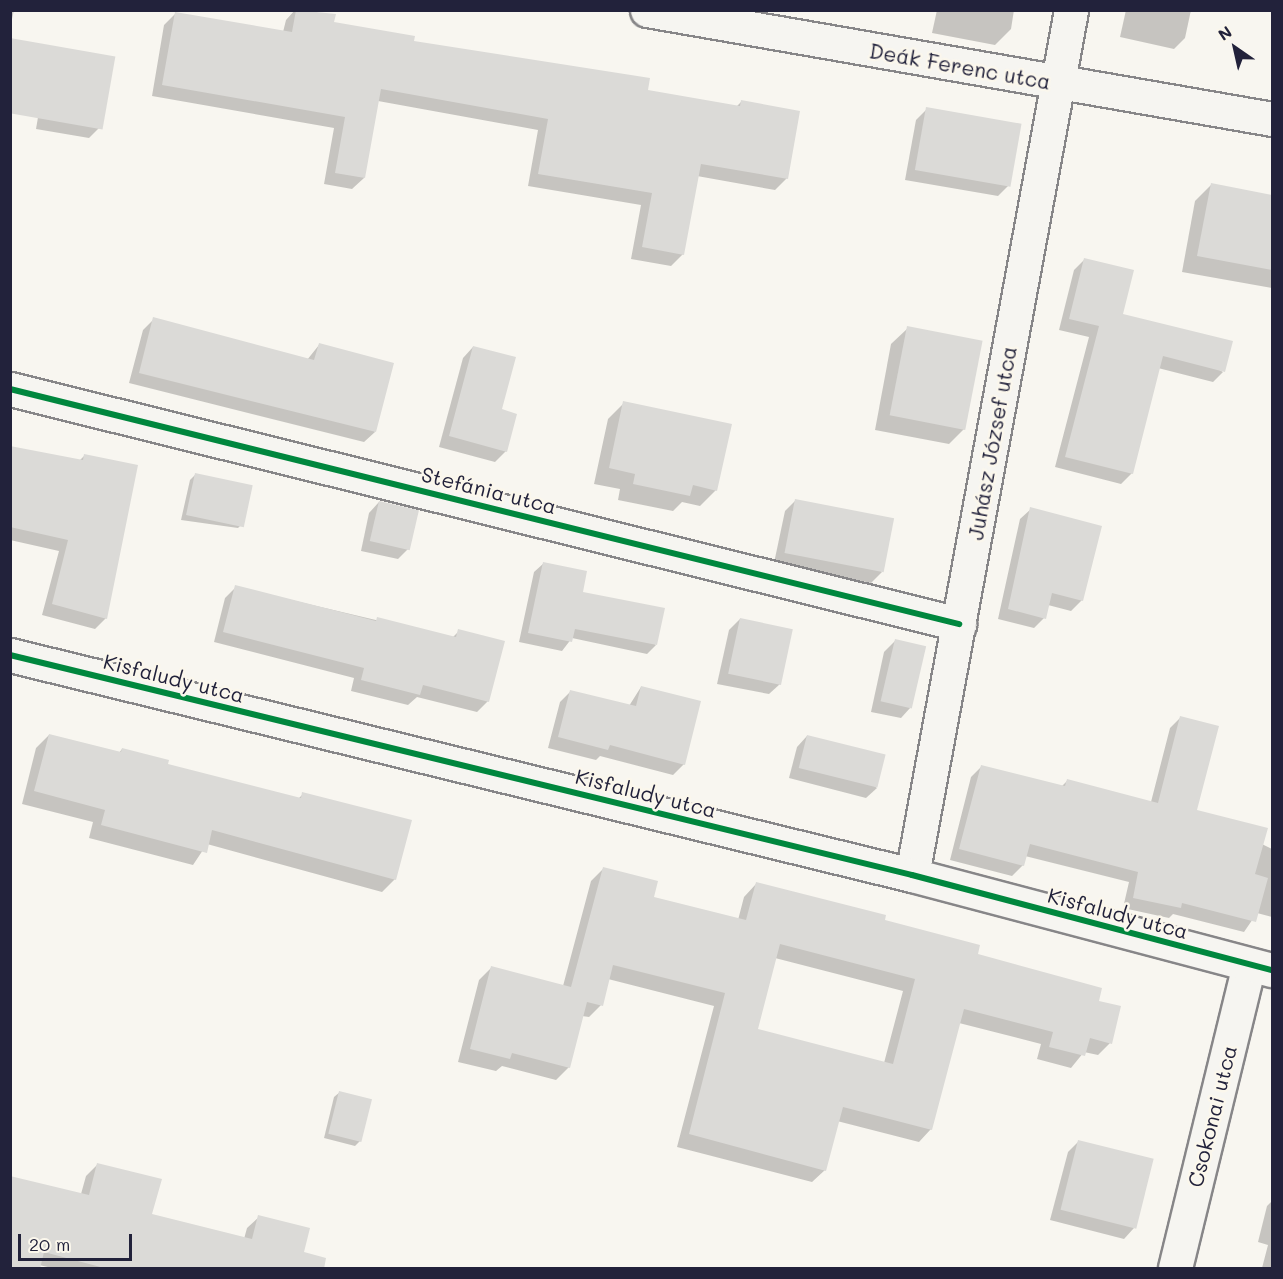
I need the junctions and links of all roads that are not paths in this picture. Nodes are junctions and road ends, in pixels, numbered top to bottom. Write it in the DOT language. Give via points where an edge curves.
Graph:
graph roads {
  1 [pos="647,10"];
  2 [pos="1071,10"];
  3 [pos="1059,84"];
  4 [pos="1272,119"];
  5 [pos="10,388"];
  6 [pos="959,624"];
  7 [pos="10,655"];
  8 [pos="912,875"];
  9 [pos="1261,968"];
  10 [pos="1175,1269"];
  1 -- 3 [label="street, Deák Ferenc utca"];
  2 -- 3 [label="street, Juhász József utca"];
  3 -- 4 [label="street, Deák Ferenc utca"];
  3 -- 6 [label="street, Juhász József utca"];
  5 -- 6 [label="street, Stefánia utca"];
  6 -- 8 [label="street, Juhász József utca"];
  7 -- 8 [label="street, Kisfaludy utca"];
  8 -- 9 [label="street, Kisfaludy utca"];
  9 -- 10 [label="street, Csokonai utca"];
}
